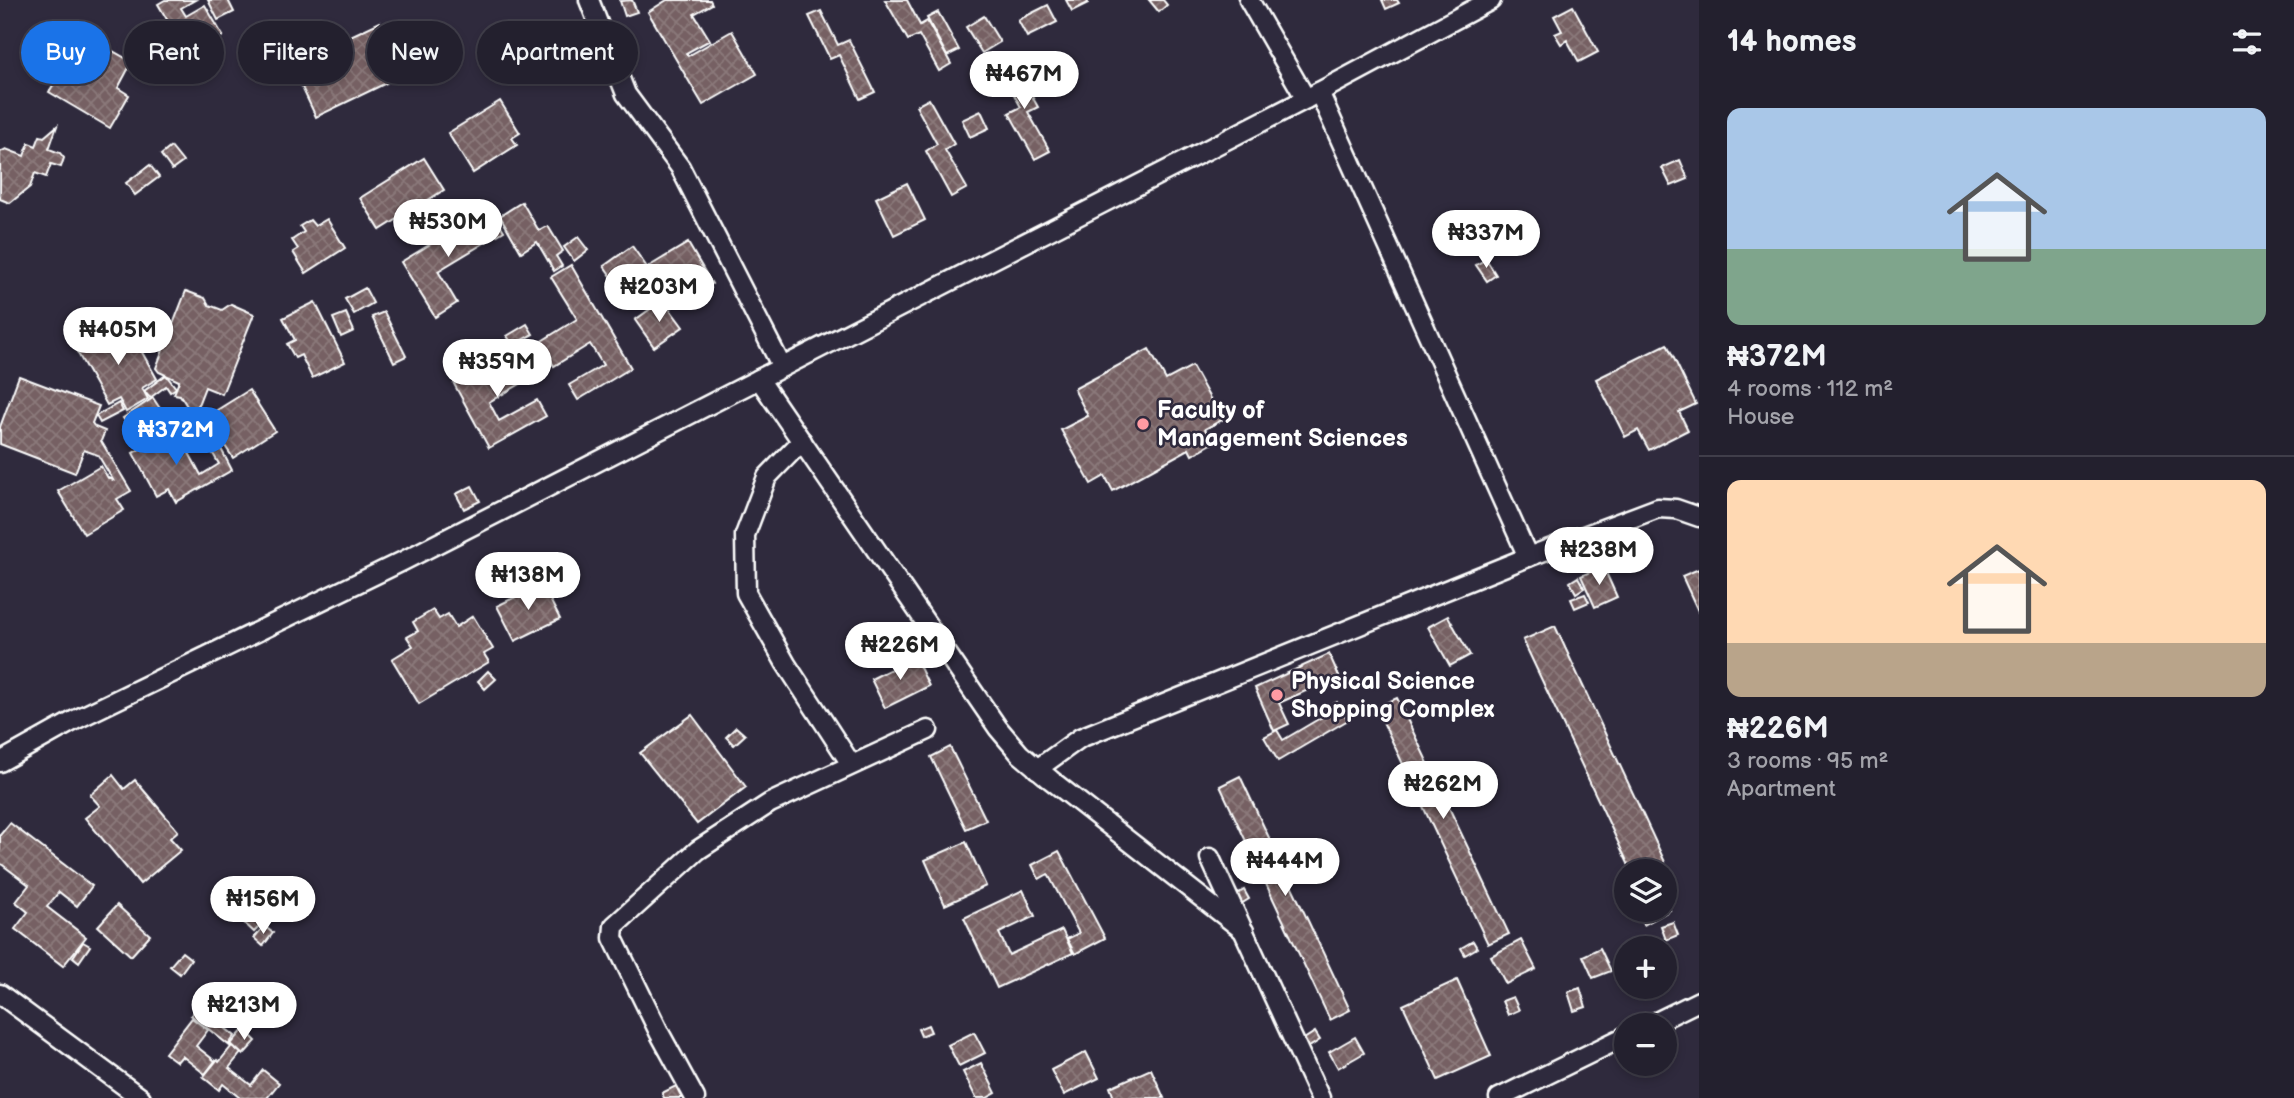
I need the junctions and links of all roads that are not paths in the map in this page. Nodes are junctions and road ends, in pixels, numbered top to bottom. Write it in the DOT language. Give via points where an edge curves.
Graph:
graph roads {
  1 [pos="589,0"];
  2 [pos="1249,0"];
  3 [pos="1491,0"];
  4 [pos="1312,96"];
  5 [pos="782,367"];
  6 [pos="759,379"];
  7 [pos="802,442"];
  8 [pos="1699,517"];
  9 [pos="1528,557"];
  10 [pos="928,730"];
  11 [pos="0,762"];
  12 [pos="852,764"];
  13 [pos="1037,769"];
  14 [pos="1210,858"];
  15 [pos="1244,931"];
  16 [pos="0,994"];
  17 [pos="1699,1001"];
  18 [pos="1675,1013"];
  19 [pos="1614,1043"];
  20 [pos="141,1098"];
  21 [pos="695,1098"];
  22 [pos="1320,1098"];
  23 [pos="1499,1098"];
  1 -- 5 [label="street" via="626,94 680,167"];
  2 -- 4 [label="street"];
  3 -- 4 [label="street"];
  4 -- 5 [label="street"];
  4 -- 9 [label="street"];
  5 -- 6 [label="street"];
  6 -- 7 [label="street"];
  6 -- 11 [label="street" via="403,561 75,720"];
  7 -- 12 [label="street" via="767,477 745,535 746,593"];
  7 -- 13 [label="street" via="998,728"];
  8 -- 9 [label="street" via="1658,508"];
  9 -- 13 [label="street" via="1080,738"];
  10 -- 12 [label="street"];
  12 -- 21 [label="street" via="770,803 698,850 614,926 613,938"];
  13 -- 15 [label="street"];
  14 -- 15 [label="street"];
  15 -- 22 [label="street"];
  16 -- 20 [label="street"];
  17 -- 18 [label="street"];
  19 -- 23 [label="street"];
}
